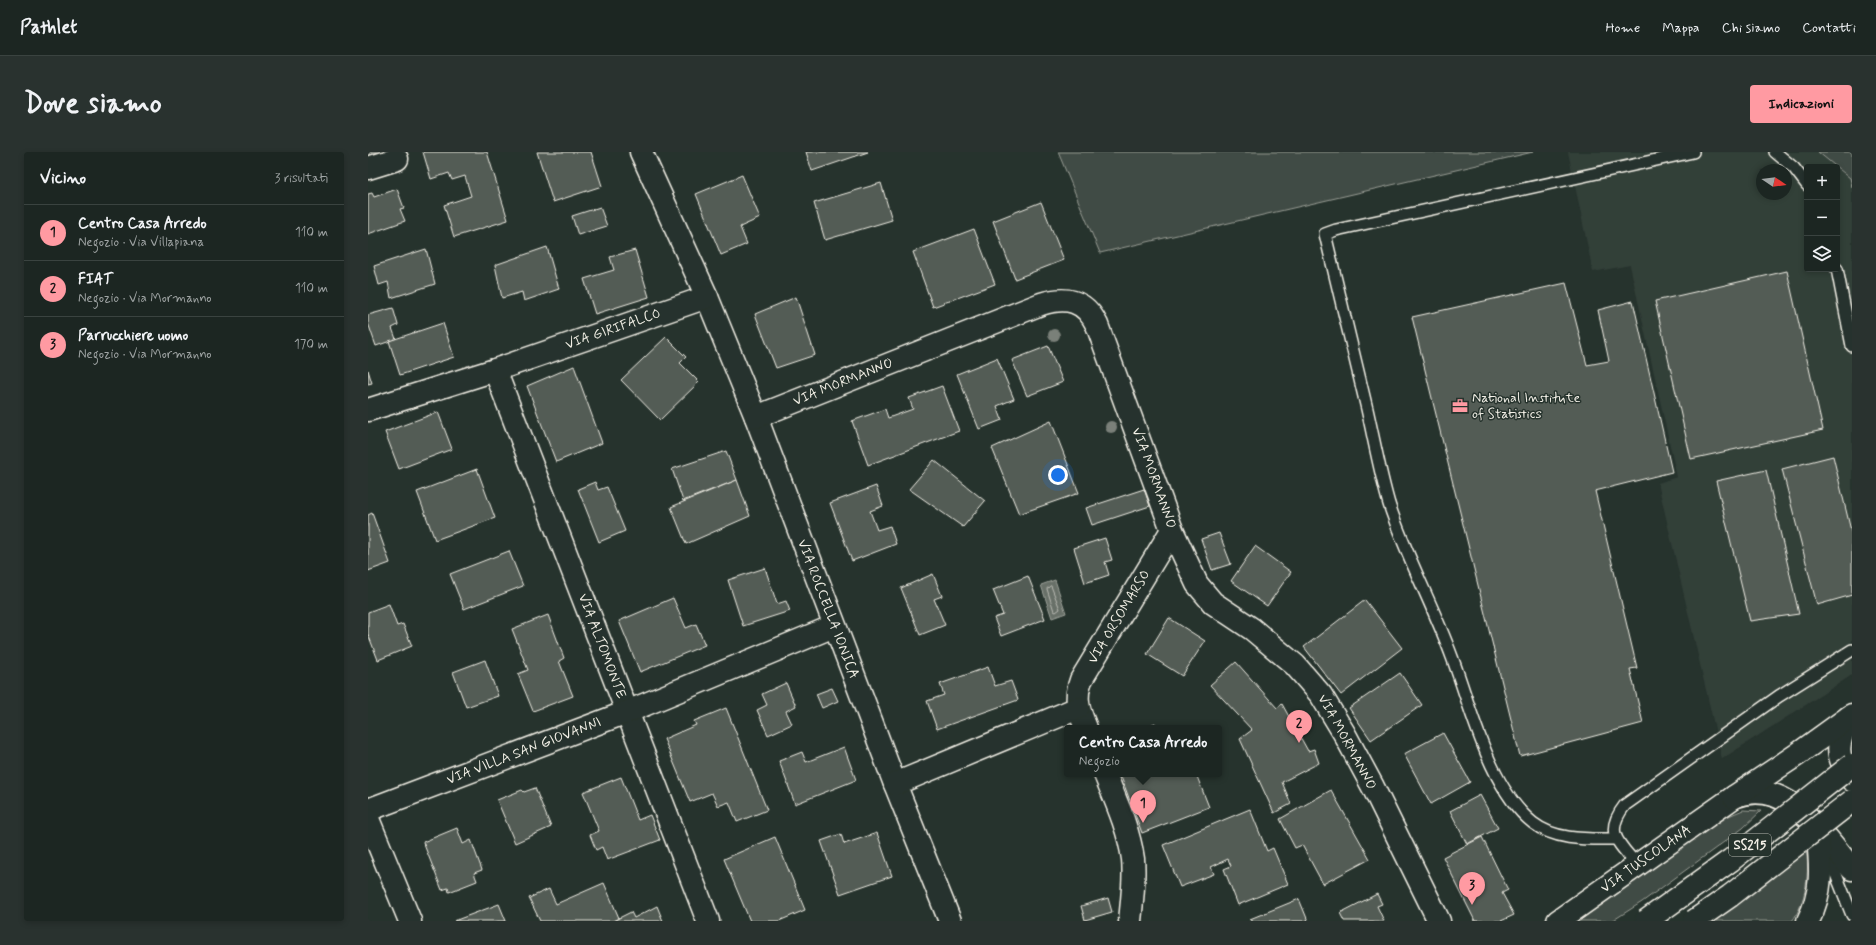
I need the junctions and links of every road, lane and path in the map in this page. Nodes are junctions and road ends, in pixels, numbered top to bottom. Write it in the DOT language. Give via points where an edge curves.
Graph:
graph roads {
  1 [pos="641,152"];
  2 [pos="1693,152"];
  3 [pos="1775,152"];
  4 [pos="397,159"];
  5 [pos="368,168"];
  6 [pos="1804,181"];
  7 [pos="1838,272"];
  8 [pos="707,297"];
  9 [pos="1852,346"];
  10 [pos="495,370"];
  11 [pos="368,410"];
  12 [pos="756,417"];
  13 [pos="1172,530"];
  14 [pos="834,626"];
  15 [pos="1852,650"];
  16 [pos="627,712"];
  17 [pos="1850,716"];
  18 [pos="1082,718"];
  19 [pos="1852,765"];
  20 [pos="1106,777"];
  21 [pos="1852,780"];
  22 [pos="895,784"];
  23 [pos="1734,797"];
  24 [pos="1852,801"];
  25 [pos="368,810"];
  26 [pos="1817,826"];
  27 [pos="370,830"];
  28 [pos="1616,839"];
  29 [pos="1637,865"];
  30 [pos="1852,869"];
  31 [pos="1852,915"];
  32 [pos="410,921"];
  33 [pos="708,921"];
  34 [pos="950,921"];
  35 [pos="1130,921"];
  36 [pos="1439,921"];
  37 [pos="1558,921"];
  38 [pos="1646,921"];
  39 [pos="1694,921"];
  40 [pos="1808,921"];
  1 -- 8 [label="street"];
  2 -- 28 [label="lane" via="1325,234 1389,502 1452,656 1474,723 1491,762 1514,804 1532,823 1569,838"];
  3 -- 6 [label="lane" via="1794,168"];
  4 -- 5 [label="street"];
  7 -- 9 [label="lane"];
  8 -- 10 [label="street, VIA GIRIFALCO"];
  8 -- 12 [label="street, VIA ROCCELLA IONICA"];
  10 -- 11 [label="street, VIA GIRIFALCO"];
  10 -- 16 [label="street, VIA ALTOMONTE"];
  12 -- 13 [label="street, VIA MORMANNO" via="1041,304 1068,300 1084,306 1097,325"];
  12 -- 14 [label="street, VIA ROCCELLA IONICA"];
  13 -- 18 [label="street, VIA ORSOMARSO" via="1081,680 1077,694"];
  13 -- 36 [label="street, VIA MORMANNO" via="1195,580 1210,600 1279,651 1305,674 1321,695 1369,780"];
  14 -- 16 [label="street, VIA VILLA SAN GIOVANNI"];
  14 -- 22 [label="street, VIA ROCCELLA IONICA"];
  15 -- 28 [label="lane" via="1780,696 1631,799 1615,819"];
  16 -- 25 [label="street, VIA VILLA SAN GIOVANNI"];
  16 -- 33 [label="street, VIA ALTOMONTE"];
  17 -- 21 [label="street" via="1839,740 1838,752"];
  17 -- 23 [label="street, VIA TUSCOLANA"];
  18 -- 22 [label="street"];
  19 -- 38 [label="street, SS215, bridge" via="1731,860"];
  20 -- 35 [label="street" via="1130,844 1133,874"];
  22 -- 34 [label="street, VIA ROCCELLA IONICA"];
  23 -- 26 [label="street" via="1744,792 1755,791 1776,795 1796,806"];
  23 -- 29 [label="street, VIA TUSCOLANA"];
  24 -- 39 [label="street, SS215, bridge"];
  26 -- 30 [label="street"];
  26 -- 31 [label="lane"];
  26 -- 40 [label="street" via="1820,885"];
  27 -- 32 [label="street"];
  28 -- 29 [label="lane"];
  29 -- 37 [label="street, VIA TUSCOLANA"];
}
